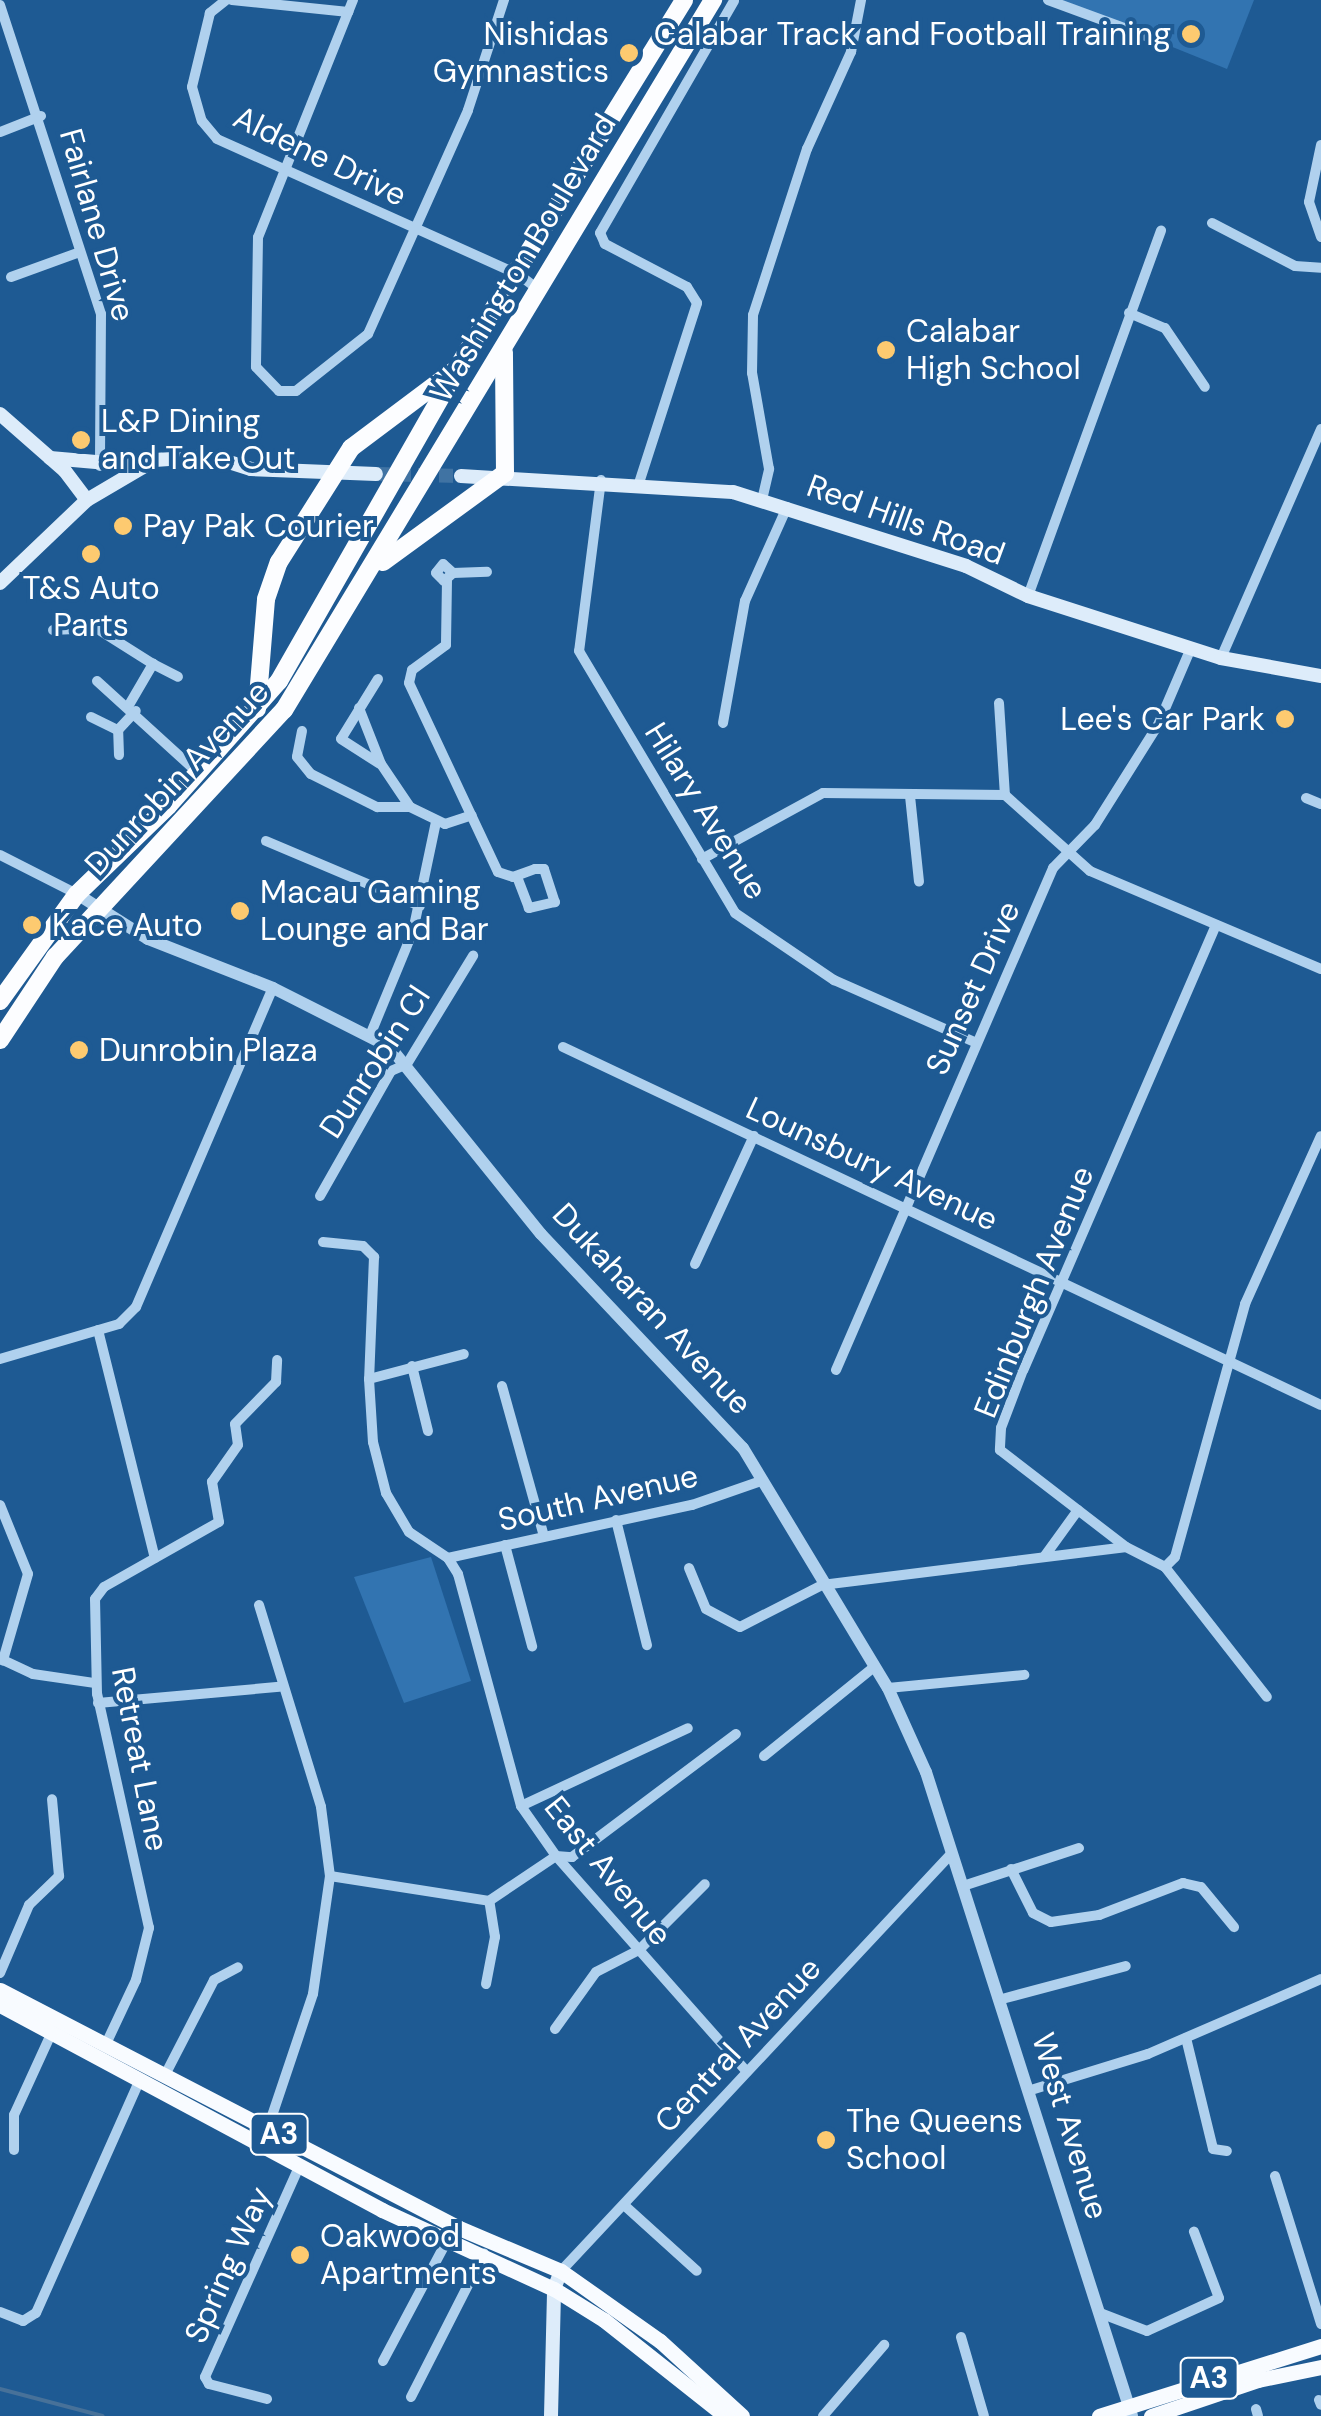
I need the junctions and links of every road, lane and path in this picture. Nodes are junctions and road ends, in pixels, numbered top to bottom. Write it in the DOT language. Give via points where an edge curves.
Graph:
graph roads {
  1 [pos="229,0"];
  2 [pos="504,0"];
  3 [pos="684,0"];
  4 [pos="713,0"];
  5 [pos="861,0"];
  6 [pos="1048,0"];
  7 [pos="734,1"];
  8 [pos="0,2"];
  9 [pos="350,6"];
  10 [pos="1154,39"];
  11 [pos="40,116"];
  12 [pos="0,132"];
  13 [pos="1321,146"];
  14 [pos="281,170"];
  15 [pos="1212,223"];
  16 [pos="416,230"];
  17 [pos="1160,230"];
  18 [pos="1321,237"];
  19 [pos="80,252"];
  20 [pos="1321,268"];
  21 [pos="518,274"];
  22 [pos="11,277"];
  23 [pos="539,290"];
  24 [pos="1129,313"];
  25 [pos="504,346"];
  26 [pos="460,368"];
  27 [pos="1205,387"];
  28 [pos="0,414"];
  29 [pos="1321,429"];
  30 [pos="49,458"];
  31 [pos="100,466"];
  32 [pos="142,466"];
  33 [pos="505,474"];
  34 [pos="334,475"];
  35 [pos="460,476"];
  36 [pos="601,480"];
  37 [pos="382,482"];
  38 [pos="639,483"];
  39 [pos="113,484"];
  40 [pos="78,485"];
  41 [pos="413,495"];
  42 [pos="87,500"];
  43 [pos="762,500"];
  44 [pos="788,507"];
  45 [pos="487,572"];
  46 [pos="0,582"];
  47 [pos="360,589"];
  48 [pos="1028,596"];
  49 [pos="53,630"];
  50 [pos="1191,648"];
  51 [pos="1221,658"];
  52 [pos="153,664"];
  53 [pos="1321,676"];
  54 [pos="178,678"];
  55 [pos="378,679"];
  56 [pos="97,681"];
  57 [pos="999,703"];
  58 [pos="132,708"];
  59 [pos="358,708"];
  60 [pos="257,709"];
  61 [pos="90,717"];
  62 [pos="723,723"];
  63 [pos="118,730"];
  64 [pos="302,730"];
  65 [pos="119,756"];
  66 [pos="381,764"];
  67 [pos="197,772"];
  68 [pos="1005,795"];
  69 [pos="910,796"];
  70 [pos="1306,798"];
  71 [pos="1321,804"];
  72 [pos="410,807"];
  73 [pos="472,815"];
  74 [pos="436,822"];
  75 [pos="266,841"];
  76 [pos="1065,851"];
  77 [pos="0,856"];
  78 [pos="702,860"];
  79 [pos="517,876"];
  80 [pos="919,882"];
  81 [pos="77,894"];
  82 [pos="420,906"];
  83 [pos="97,908"];
  84 [pos="1216,924"];
  85 [pos="472,956"];
  86 [pos="1321,970"];
  87 [pos="273,988"];
  88 [pos="0,1001"];
  89 [pos="372,1032"];
  90 [pos="0,1040"];
  91 [pos="976,1044"];
  92 [pos="563,1046"];
  93 [pos="407,1064"];
  94 [pos="754,1136"];
  95 [pos="1321,1136"];
  96 [pos="320,1196"];
  97 [pos="904,1206"];
  98 [pos="323,1242"];
  99 [pos="695,1264"];
  100 [pos="1062,1281"];
  101 [pos="98,1330"];
  102 [pos="464,1354"];
  103 [pos="1226,1357"];
  104 [pos="0,1360"];
  105 [pos="277,1360"];
  106 [pos="412,1366"];
  107 [pos="836,1370"];
  108 [pos="369,1380"];
  109 [pos="502,1386"];
  110 [pos="1321,1406"];
  111 [pos="428,1431"];
  112 [pos="758,1482"];
  113 [pos="0,1505"];
  114 [pos="1078,1510"];
  115 [pos="616,1520"];
  116 [pos="544,1536"];
  117 [pos="505,1544"];
  118 [pos="1126,1547"];
  119 [pos="1044,1557"];
  120 [pos="155,1558"];
  121 [pos="448,1558"];
  122 [pos="1165,1567"];
  123 [pos="688,1568"];
  124 [pos="822,1585"];
  125 [pos="258,1604"];
  126 [pos="532,1646"];
  127 [pos="646,1646"];
  128 [pos="874,1667"];
  129 [pos="1024,1675"];
  130 [pos="95,1683"];
  131 [pos="279,1687"];
  132 [pos="888,1688"];
  133 [pos="1267,1697"];
  134 [pos="98,1703"];
  135 [pos="688,1728"];
  136 [pos="736,1734"];
  137 [pos="764,1756"];
  138 [pos="52,1800"];
  139 [pos="521,1806"];
  140 [pos="1079,1848"];
  141 [pos="952,1853"];
  142 [pos="556,1856"];
  143 [pos="1011,1869"];
  144 [pos="330,1876"];
  145 [pos="705,1884"];
  146 [pos="964,1886"];
  147 [pos="489,1901"];
  148 [pos="1234,1926"];
  149 [pos="639,1950"];
  150 [pos="1126,1966"];
  151 [pos="238,1967"];
  152 [pos="0,1973"];
  153 [pos="1321,1979"];
  154 [pos="486,1984"];
  155 [pos="0,1990"];
  156 [pos="1002,2000"];
  157 [pos="0,2005"];
  158 [pos="555,2028"];
  159 [pos="52,2032"];
  160 [pos="1186,2038"];
  161 [pos="105,2046"];
  162 [pos="747,2072"];
  163 [pos="164,2076"];
  164 [pos="140,2079"];
  165 [pos="1030,2090"];
  166 [pos="268,2128"];
  167 [pos="14,2150"];
  168 [pos="1226,2151"];
  169 [pos="300,2165"];
  170 [pos="1275,2176"];
  171 [pos="624,2205"];
  172 [pos="1194,2232"];
  173 [pos="448,2239"];
  174 [pos="484,2254"];
  175 [pos="561,2271"];
  176 [pos="697,2271"];
  177 [pos="554,2289"];
  178 [pos="0,2312"];
  179 [pos="1100,2313"];
  180 [pos="1321,2324"];
  181 [pos="961,2337"];
  182 [pos="884,2345"];
  183 [pos="1321,2346"];
  184 [pos="383,2361"];
  185 [pos="1321,2367"];
  186 [pos="410,2397"];
  187 [pos="268,2399"];
  188 [pos="1131,2410"];
  189 [pos="550,2416"];
  190 [pos="725,2416"];
  191 [pos="742,2416"];
  192 [pos="823,2416"];
  193 [pos="984,2416"];
  194 [pos="1099,2416"];
  195 [pos="1151,2416"];
  1 -- 9 [label="street, Aldene Drive"];
  1 -- 14 [label="street, Aldene Drive" via="210,13 192,87 202,121 218,139"];
  2 -- 16 [label="street" via="468,110"];
  3 -- 21 [label="highway, Washington Boulevard"];
  4 -- 23 [label="highway, Washington Boulevard"];
  5 -- 43 [label="street" via="851,52 806,148 753,315 752,374 770,468"];
  6 -- 10 [label="street"];
  7 -- 38 [label="street" via="600,238 687,287 696,302"];
  8 -- 11 [label="street, Fairlane Drive"];
  9 -- 14 [label="street"];
  11 -- 12 [label="street"];
  11 -- 19 [label="street, Fairlane Drive"];
  13 -- 18 [label="street" via="1309,202"];
  14 -- 16 [label="street, Aldene Drive"];
  14 -- 16 [label="street" via="258,237 254,344 256,366 280,391 296,392 368,334"];
  15 -- 20 [label="street" via="1294,266"];
  16 -- 21 [label="street, Aldene Drive"];
  17 -- 24 [label="street"];
  19 -- 22 [label="street"];
  19 -- 31 [label="street, Fairlane Drive" via="104,329"];
  21 -- 23 [label="street, Aldene Drive"];
  21 -- 26 [label="highway, Washington Boulevard"];
  23 -- 25 [label="highway, Washington Boulevard"];
  24 -- 27 [label="street" via="1165,328"];
  24 -- 48 [label="street"];
  25 -- 33 [label="highway"];
  25 -- 41 [label="highway, Washington Boulevard"];
  26 -- 34 [label="highway" via="351,448"];
  26 -- 37 [label="highway, Washington Boulevard"];
  28 -- 30 [label="main road"];
  29 -- 51 [label="street"];
  30 -- 31 [label="main road"];
  30 -- 40 [label="main road"];
  31 -- 32 [label="main road"];
  31 -- 39 [label="main road"];
  31 -- 40 [label="main road"];
  32 -- 34 [label="main road" via="183,455"];
  32 -- 39 [label="main road"];
  33 -- 35 [label="main road, Red Hills Road"];
  33 -- 36 [label="main road, Red Hills Road"];
  33 -- 47 [label="highway" via="405,540"];
  34 -- 37 [label="main road"];
  34 -- 60 [label="highway" via="279,562 266,599"];
  36 -- 38 [label="main road, Red Hills Road"];
  36 -- 78 [label="street, Hilary Avenue" via="579,652"];
  37 -- 60 [label="highway, Dunrobin Avenue"];
  38 -- 43 [label="main road, Red Hills Road"];
  39 -- 42 [label="main road"];
  40 -- 42 [label="main road"];
  41 -- 47 [label="highway, Dunrobin Avenue"];
  42 -- 46 [label="main road"];
  43 -- 44 [label="main road, Red Hills Road"];
  44 -- 48 [label="main road, Red Hills Road" via="966,566"];
  44 -- 62 [label="street" via="744,600"];
  45 -- 73 [label="street" via="450,577 444,650 408,678"];
  47 -- 83 [label="highway, Dunrobin Avenue" via="284,710"];
  48 -- 50 [label="main road, Red Hills Road"];
  49 -- 52 [label="street" via="96,628"];
  50 -- 51 [label="main road, Red Hills Road"];
  50 -- 76 [label="street, Sunset Drive" via="1158,725 1095,825"];
  51 -- 53 [label="main road, Red Hills Road"];
  52 -- 54 [label="street"];
  52 -- 58 [label="street"];
  55 -- 59 [label="street"];
  56 -- 58 [label="street"];
  57 -- 68 [label="street"];
  58 -- 63 [label="street"];
  58 -- 67 [label="street"];
  59 -- 66 [label="street"];
  59 -- 66 [label="street" via="341,740"];
  60 -- 67 [label="highway, Dunrobin Avenue"];
  61 -- 63 [label="street"];
  63 -- 65 [label="street"];
  64 -- 72 [label="street" via="297,758 311,774 377,807"];
  66 -- 72 [label="street"];
  67 -- 81 [label="highway, Dunrobin Avenue"];
  68 -- 69 [label="street"];
  68 -- 76 [label="street"];
  69 -- 78 [label="street" via="824,793"];
  69 -- 80 [label="street"];
  70 -- 71 [label="street"];
  72 -- 74 [label="street"];
  73 -- 74 [label="street"];
  73 -- 79 [label="street" via="498,872"];
  74 -- 82 [label="street"];
  75 -- 82 [label="street"];
  76 -- 84 [label="street" via="1090,871"];
  76 -- 91 [label="street, Sunset Drive"];
  77 -- 81 [label="street"];
  78 -- 91 [label="street, Hilary Avenue" via="735,913 782,948 834,980"];
  79 -- 79 [label="street" via="529,908 555,902 544,869"];
  81 -- 83 [label="street, Dukaharan Avenue"];
  81 -- 88 [label="highway, Dunrobin Avenue"];
  82 -- 89 [label="street"];
  83 -- 87 [label="street, Dukaharan Avenue" via="148,939"];
  83 -- 90 [label="highway, Dunrobin Avenue"];
  84 -- 86 [label="street"];
  84 -- 100 [label="street, Edinburgh Avenue"];
  85 -- 93 [label="street, Dunrobin Cl"];
  87 -- 89 [label="street, Dukaharan Avenue"];
  87 -- 101 [label="street" via="136,1307 119,1324"];
  89 -- 93 [label="street, Dukaharan Avenue"];
  91 -- 97 [label="street, Sunset Drive"];
  92 -- 94 [label="street, Lounsbury Avenue"];
  93 -- 96 [label="street, Dunrobin Cl" via="391,1071"];
  93 -- 112 [label="street, Dukaharan Avenue" via="542,1234 721,1418"];
  94 -- 97 [label="street, Lounsbury Avenue"];
  94 -- 99 [label="street"];
  95 -- 103 [label="street"];
  97 -- 100 [label="street, Lounsbury Avenue"];
  97 -- 107 [label="street, Sunset Drive"];
  98 -- 108 [label="street" via="364,1246 374,1257"];
  100 -- 103 [label="street, Lounsbury Avenue"];
  100 -- 114 [label="street, Edinburgh Avenue" via="1001,1428 1000,1450"];
  101 -- 104 [label="street"];
  101 -- 120 [label="street"];
  102 -- 106 [label="street"];
  103 -- 110 [label="street, Lounsbury Avenue"];
  103 -- 122 [label="street" via="1178,1546"];
  105 -- 120 [label="street" via="276,1382 235,1424 238,1445 212,1482 219,1522"];
  106 -- 108 [label="street"];
  106 -- 111 [label="street"];
  108 -- 121 [label="street" via="373,1442 386,1493 409,1532"];
  109 -- 116 [label="street"];
  112 -- 115 [label="street, South Avenue"];
  112 -- 124 [label="street, Dukaharan Avenue"];
  113 -- 130 [label="street" via="28,1574 3,1660 33,1674"];
  114 -- 118 [label="street, Edinburgh Avenue"];
  114 -- 119 [label="street"];
  115 -- 116 [label="street, South Avenue"];
  115 -- 127 [label="street"];
  116 -- 117 [label="street, South Avenue"];
  117 -- 121 [label="street, South Avenue"];
  117 -- 126 [label="street"];
  118 -- 119 [label="street"];
  118 -- 122 [label="street, Edinburgh Avenue"];
  119 -- 124 [label="street"];
  120 -- 130 [label="street, Retreat Lane" via="95,1599"];
  121 -- 139 [label="street, East Avenue" via="458,1574"];
  122 -- 133 [label="street, Edinburgh Avenue"];
  123 -- 124 [label="street" via="706,1609 740,1627"];
  124 -- 128 [label="street, Dukaharan Avenue"];
  125 -- 131 [label="street"];
  128 -- 132 [label="street, Dukaharan Avenue"];
  128 -- 137 [label="street"];
  129 -- 132 [label="street"];
  130 -- 134 [label="street, Retreat Lane"];
  131 -- 134 [label="street"];
  131 -- 144 [label="street" via="320,1807"];
  132 -- 141 [label="street, Dukaharan Avenue" via="926,1772"];
  134 -- 161 [label="street, Retreat Lane" via="149,1928 136,1980"];
  135 -- 139 [label="street"];
  136 -- 142 [label="street" via="572,1857"];
  138 -- 152 [label="street" via="59,1876 29,1905"];
  139 -- 142 [label="street, East Avenue"];
  140 -- 143 [label="street"];
  141 -- 146 [label="street, West Avenue"];
  141 -- 162 [label="street, Central Avenue"];
  142 -- 147 [label="street"];
  142 -- 149 [label="street, East Avenue"];
  143 -- 146 [label="street"];
  143 -- 148 [label="street" via="1033,1913 1050,1922 1099,1915 1183,1883 1201,1887"];
  144 -- 147 [label="street"];
  144 -- 166 [label="street" via="313,1994"];
  145 -- 149 [label="street"];
  146 -- 156 [label="street, West Avenue"];
  147 -- 154 [label="street" via="495,1937"];
  149 -- 158 [label="street" via="596,1972"];
  149 -- 162 [label="street, East Avenue"];
  150 -- 156 [label="street"];
  151 -- 163 [label="street" via="214,1980"];
  153 -- 160 [label="street"];
  155 -- 161 [label="main road, A3"];
  156 -- 165 [label="street, West Avenue"];
  157 -- 159 [label="main road, A3"];
  159 -- 164 [label="main road, A3"];
  159 -- 167 [label="street" via="14,2114"];
  160 -- 165 [label="street"];
  160 -- 168 [label="street" via="1213,2149"];
  161 -- 163 [label="main road, A3"];
  162 -- 171 [label="street, Central Avenue"];
  163 -- 166 [label="main road, A3"];
  164 -- 169 [label="main road, A3"];
  164 -- 178 [label="street" via="36,2313 23,2320"];
  165 -- 179 [label="street, West Avenue"];
  166 -- 175 [label="main road, A3" via="458,2228"];
  169 -- 173 [label="main road, A3"];
  169 -- 187 [label="street, Spring Way" via="205,2377 209,2384"];
  170 -- 180 [label="street"];
  171 -- 175 [label="street, Central Avenue"];
  171 -- 176 [label="street"];
  172 -- 179 [label="street" via="1220,2298 1147,2331"];
  173 -- 174 [label="main road, A3"];
  173 -- 184 [label="street"];
  174 -- 177 [label="main road, A3"];
  174 -- 186 [label="street"];
  175 -- 177 [label="main road"];
  175 -- 191 [label="main road, A3" via="660,2340"];
  177 -- 189 [label="main road"];
  177 -- 190 [label="main road, A3"];
  179 -- 188 [label="street, West Avenue"];
  181 -- 193 [label="street"];
  182 -- 192 [label="street"];
  183 -- 188 [label="main road, A3"];
  185 -- 195 [label="main road, A3"];
  188 -- 194 [label="main road, A3"];
}
